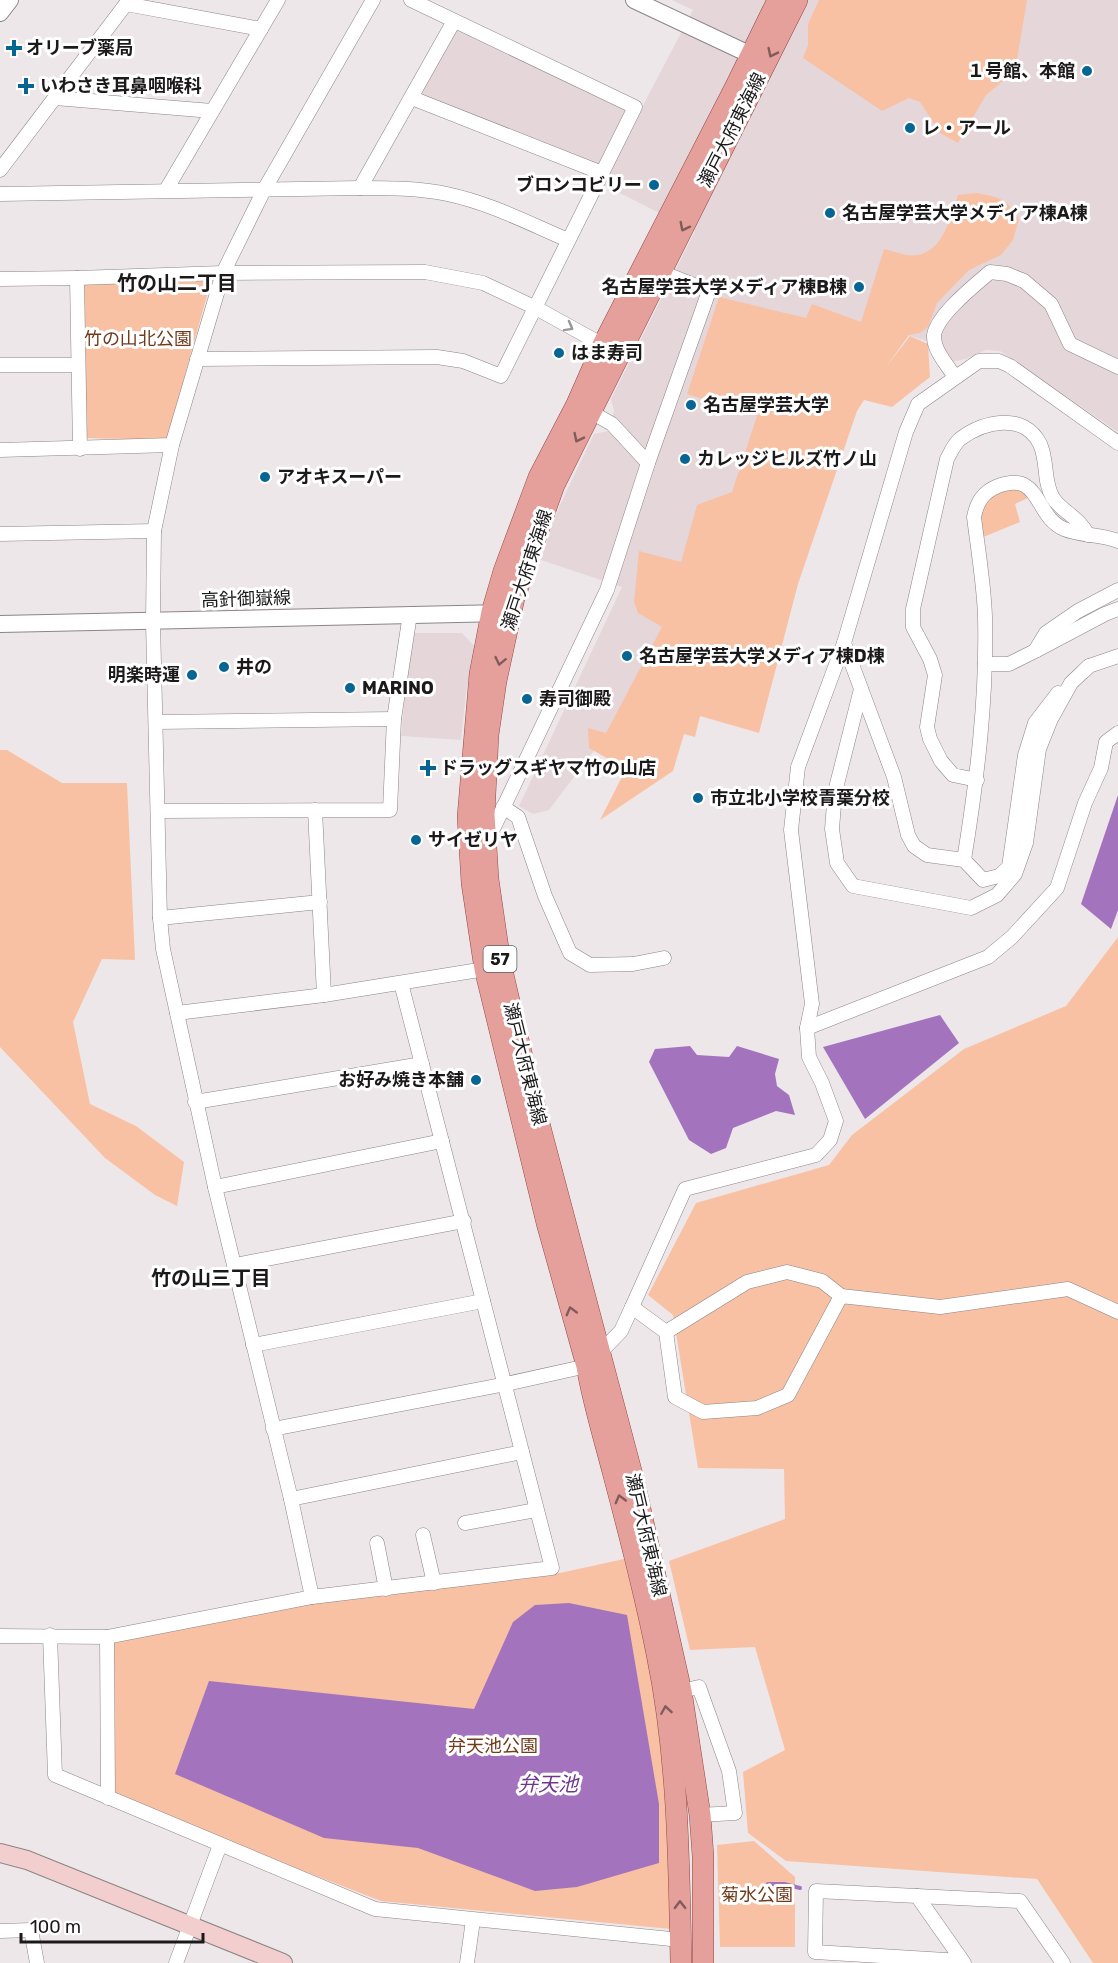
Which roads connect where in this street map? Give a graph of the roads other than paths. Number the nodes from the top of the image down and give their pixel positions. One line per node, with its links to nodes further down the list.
1 (10, 0): 9 (street)
2 (278, 0): 11 (street)
3 (373, 0): 20 (street)
4 (411, 0): 10 (street)
5 (634, 0): 12 (street)
6 (778, 0): 12 (main road, 瀬戸大府東海線 / 57)
7 (797, 0): 23 (main road, 瀬戸大府東海線 / 57, one-way to 23)
8 (127, 2): 11 (street); 13 (street)
9 (0, 14)
10 (454, 21): 14 (street); 17 (street)
11 (261, 29): 15 (street)
12 (751, 56): 28 (main road, 瀬戸大府東海線 / 57)
13 (55, 98): 15 (street); 16 (street)
14 (412, 98): 17 (street); 18 (street)
15 (212, 111): 19 (street)
16 (0, 170)
17 (602, 173): 22 (street)
18 (360, 188): 20 (street); 22 (street)
19 (166, 190): 20 (street); 21 (street)
20 (264, 190): 24 (street)
21 (0, 194)
22 (568, 240): 27 (street)
23 (661, 272): 34 (main road, 瀬戸大府東海線 / 57); 39 (street)
24 (223, 273): 25 (street); 27 (street); 29 (street)
25 (78, 278): 26 (street); 31 (street)
26 (0, 279)
27 (536, 308): 28 (street, one-way to 28); 29 (street)
28 (603, 345): 46 (main road, 瀬戸大府東海線 / 57)
29 (197, 359): 36 (street)
30 (0, 365): 31 (street)
31 (78, 365): 37 (street)
32 (1118, 367): 33 (street)
33 (955, 377): 35 (street); 50 (street)
34 (591, 412): 39 (street); 46 (main road, 瀬戸大府東海線 / 57, one-way to 46)
35 (1118, 443)
36 (172, 445): 37 (street); 40 (street)
37 (80, 449): 38 (street)
38 (0, 450)
39 (648, 463): 60 (street)
40 (154, 531): 41 (street); 48 (street)
41 (0, 534)
42 (1088, 535): 43 (street); 53 (street); 59 (street)
43 (1118, 540)
44 (1118, 590): 51 (street)
45 (1118, 609): 51 (street)
46 (501, 613): 47 (street, 高針御嶽線); 63 (main road, 瀬戸大府東海線 / 57, one-way to 63); 68 (main road, 瀬戸大府東海線 / 57)
47 (410, 614): 48 (street, 高針御嶽線); 56 (street)
48 (153, 622): 49 (street, 高針御嶽線); 57 (street)
49 (0, 624)
50 (844, 643): 55 (street); 72 (street)
51 (1035, 651): 53 (street)
52 (1118, 656): 54 (street)
53 (985, 664): 59 (street)
54 (1089, 666): 55 (street); 64 (street)
55 (861, 689): 64 (street)
56 (394, 719): 57 (street); 61 (street)
57 (157, 722): 62 (street)
58 (1118, 733): 72 (street)
59 (977, 780): 64 (street)
60 (503, 807): 63 (street); 67 (street)
61 (315, 810): 62 (street); 65 (street)
62 (158, 811): 66 (street)
63 (485, 833): 85 (main road, 瀬戸大府東海線 / 57)
64 (964, 860)
65 (320, 902): 66 (street); 70 (street)
66 (160, 918): 71 (street)
67 (664, 958)
68 (485, 969): 69 (street); 85 (main road, 瀬戸大府東海線 / 57, one-way to 68)
69 (402, 983): 70 (street); 73 (street)
70 (324, 995): 71 (street)
71 (177, 1013): 74 (street)
72 (807, 1028): 81 (street)
73 (422, 1064): 74 (street); 75 (street)
74 (195, 1102): 76 (street)
75 (442, 1141): 76 (street); 77 (street)
76 (215, 1187): 78 (street)
77 (464, 1221): 78 (street); 80 (street)
78 (235, 1265): 84 (street)
79 (841, 1296): 82 (street); 83 (street); 83 (street)
80 (483, 1302): 84 (street); 86 (street)
81 (632, 1306): 83 (street); 85 (street)
82 (1118, 1312)
83 (666, 1332)
84 (253, 1345): 87 (street)
85 (594, 1359): 86 (street); 100 (main road, 瀬戸大府東海線 / 57); 109 (main road, 瀬戸大府東海線 / 57, one-way to 85)
86 (506, 1384): 87 (street); 88 (street)
87 (273, 1430): 89 (street)
88 (522, 1452): 89 (street); 90 (street)
89 (291, 1499): 96 (street)
90 (536, 1510): 91 (street); 94 (street)
91 (465, 1523)
92 (423, 1535): 94 (street)
93 (376, 1543): 95 (street)
94 (434, 1582): 95 (street)
95 (386, 1589): 96 (street)
96 (312, 1597): 99 (street)
97 (50, 1635): 98 (street); 99 (street); 101 (street)
98 (0, 1636)
99 (107, 1637): 101 (street)
100 (681, 1691): 102 (main road, 瀬戸大府東海線 / 57); 102 (street)
101 (108, 1798): 103 (street)
102 (700, 1815): 116 (main road, 瀬戸大府東海線 / 57)
103 (220, 1845): 106 (street); 107 (street)
104 (0, 1853): 107 (main road)
105 (917, 1896): 110 (street); 110 (street); 117 (street)
106 (473, 1920): 109 (street); 114 (street)
107 (189, 1926): 112 (street); 113 (main road)
108 (0, 1931): 111 (street)
109 (681, 1940): 115 (main road, 瀬戸大府東海線 / 57)
110 (963, 1962)
111 (37, 1963)
112 (176, 1963)
113 (283, 1963)
114 (467, 1963)
115 (681, 1963)
116 (703, 1963)
117 (1064, 1963)

